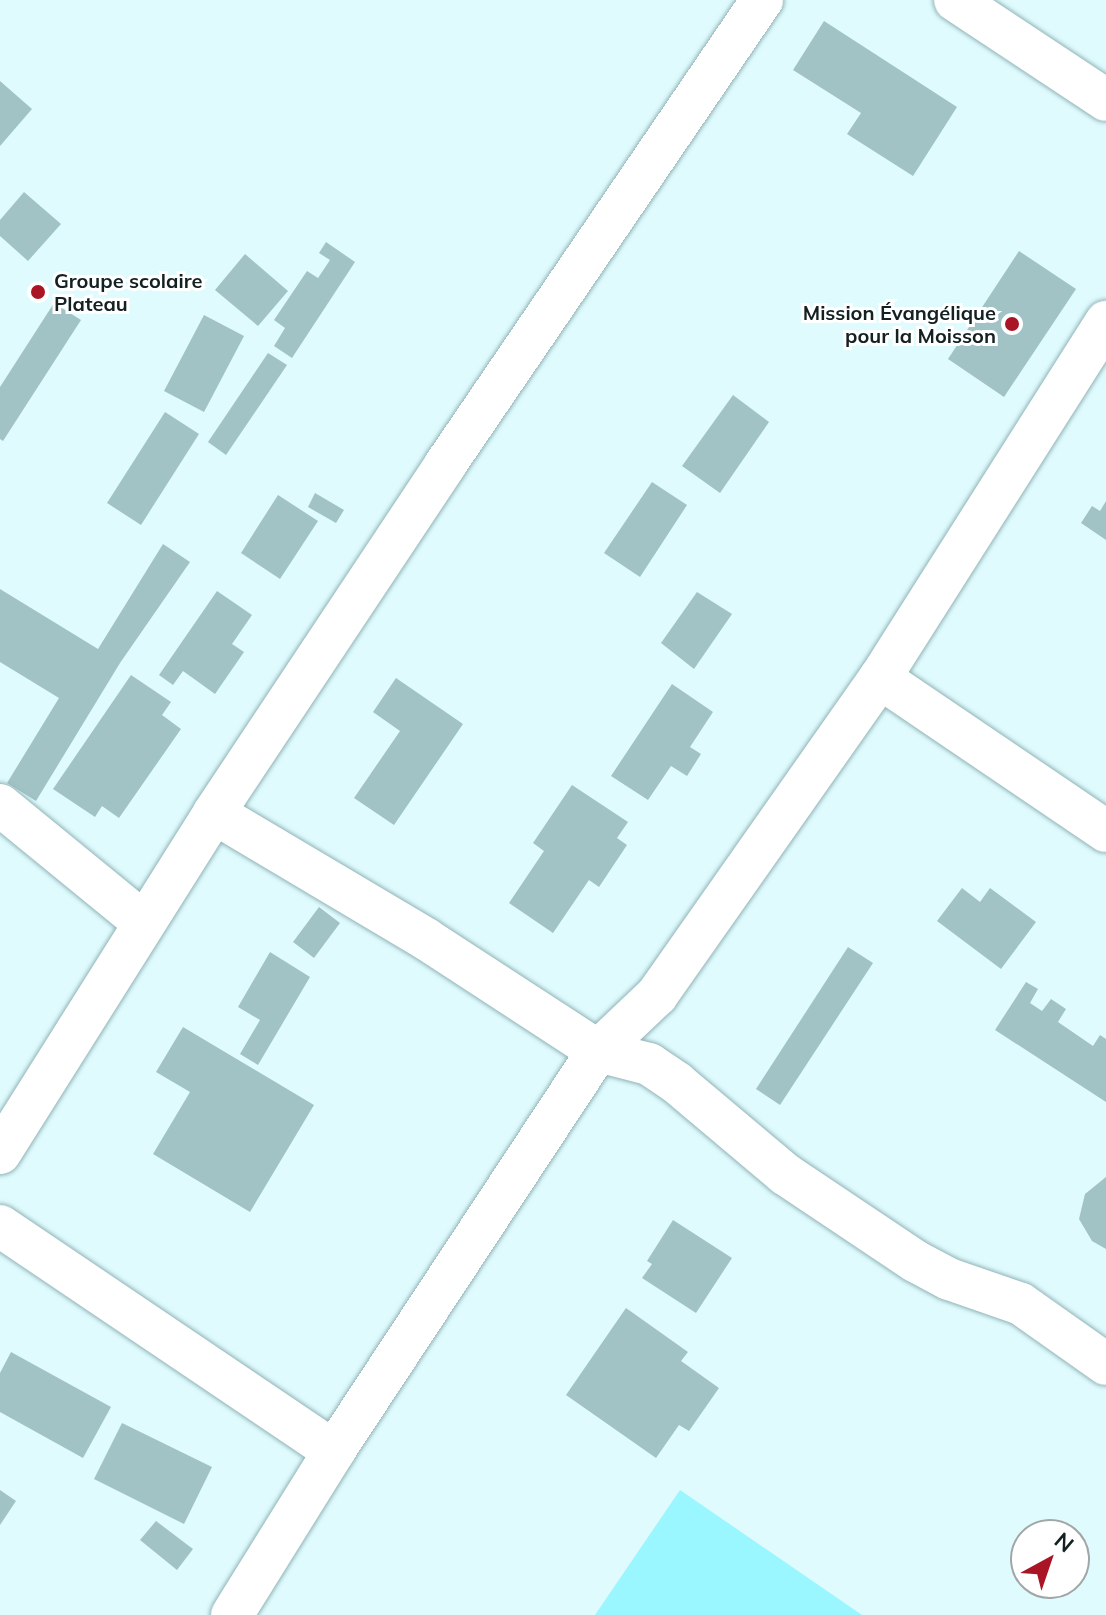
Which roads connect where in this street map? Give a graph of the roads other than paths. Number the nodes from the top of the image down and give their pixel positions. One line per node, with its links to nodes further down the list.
1 (762, 0): 7 (street)
2 (955, 0): 3 (street)
3 (1106, 100)
4 (1106, 322): 5 (street)
5 (880, 678): 8 (street); 10 (street)
6 (0, 805): 9 (street)
7 (214, 813): 9 (street); 10 (street)
8 (1106, 831)
9 (144, 923): 11 (street)
10 (598, 1051): 13 (street); 14 (street)
11 (0, 1153)
12 (0, 1226): 14 (street)
13 (1106, 1364)
14 (334, 1451): 15 (street)
15 (232, 1615)

